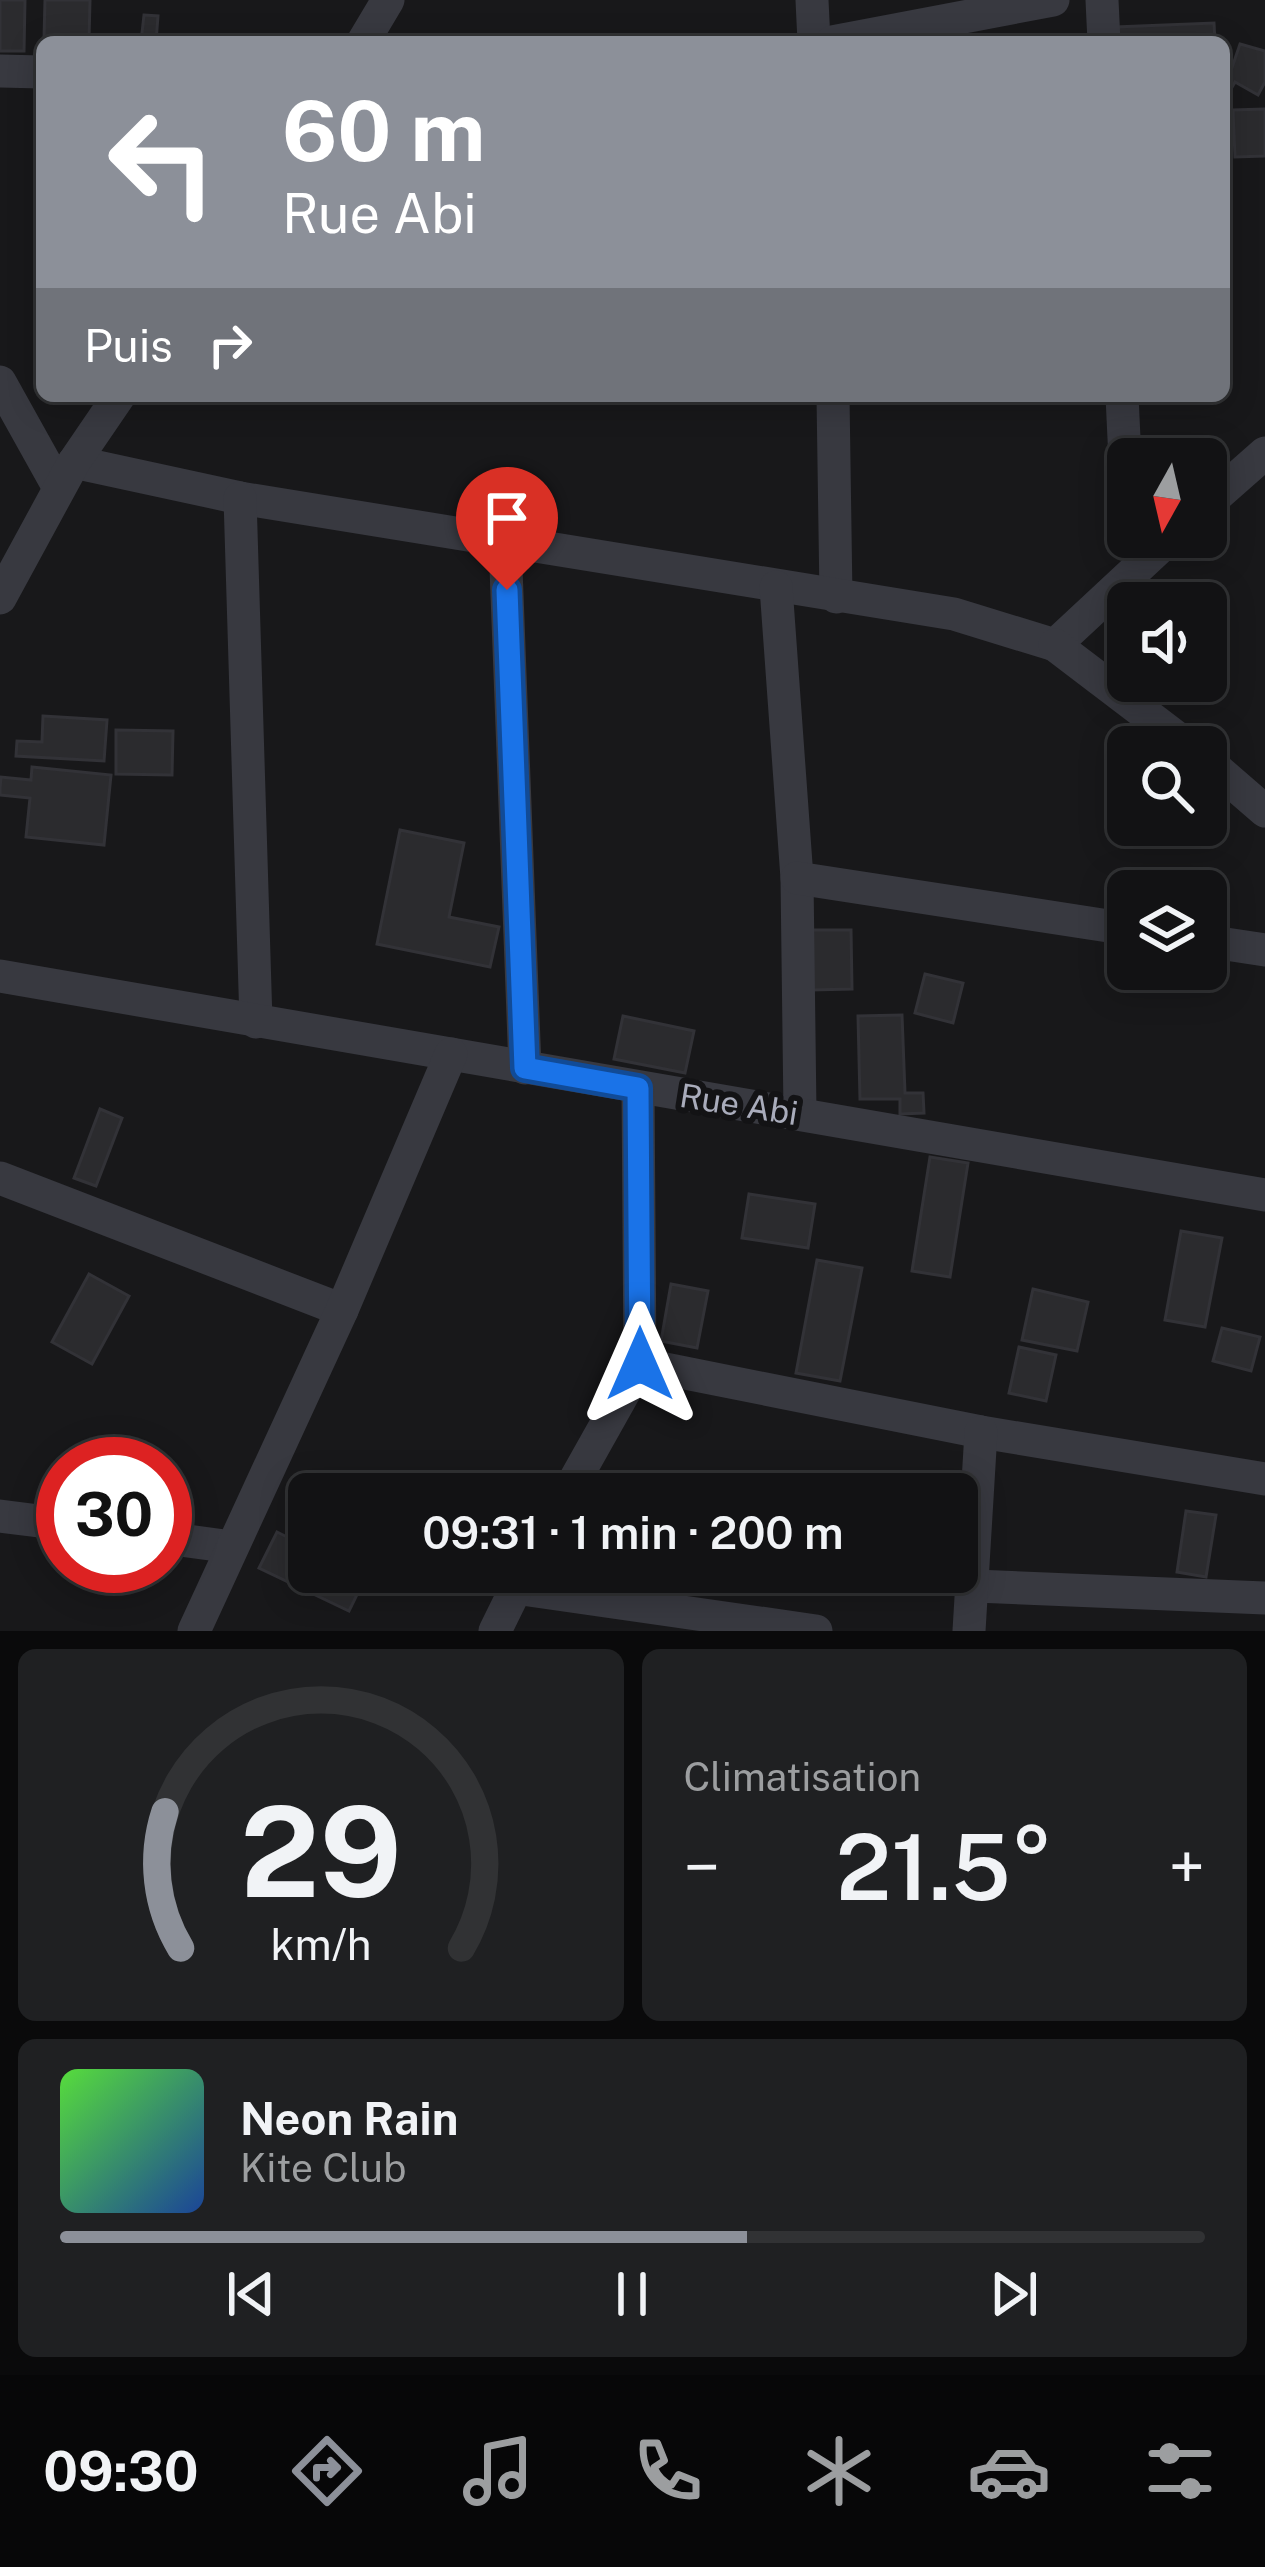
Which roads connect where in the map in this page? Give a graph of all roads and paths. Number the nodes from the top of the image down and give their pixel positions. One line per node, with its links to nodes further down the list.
1 (388, 0): 5 (street)
2 (812, 0): 6 (street)
3 (1053, 0): 7 (street)
4 (1102, 0): 8 (street)
5 (367, 36)
6 (814, 36)
7 (864, 36)
8 (1104, 36)
9 (0, 71): 10 (street)
10 (36, 72)
11 (0, 382): 17 (street)
12 (115, 402): 17 (street)
13 (833, 402): 25 (street)
14 (1122, 402): 15 (street)
15 (1124, 438)
16 (1265, 453): 18 (street)
17 (66, 475): 19 (street); 26 (street)
18 (1227, 487)
19 (240, 498): 20 (street); 36 (street)
20 (505, 542): 24 (street); 38 (street)
21 (1130, 558): 23 (street)
22 (1147, 558): 23 (street)
23 (1130, 573): 27 (street)
24 (776, 587): 25 (street); 31 (street)
25 (836, 597): 27 (street)
26 (0, 598)
27 (1054, 645): 28 (street)
28 (1161, 726)
29 (1227, 778): 30 (street)
30 (1265, 811)
31 (797, 878): 32 (street); 40 (street)
32 (1107, 926)
33 (1227, 944): 34 (street)
34 (1265, 950)
35 (0, 976): 36 (street, Rue Abi)
36 (256, 1022): 37 (street, Rue Abi)
37 (451, 1054): 38 (street, Rue Abi); 43 (street)
38 (525, 1068): 39 (street, Rue Abi)
39 (638, 1088): 40 (street, Rue Abi); 44 (street)
40 (800, 1113): 42 (street, Rue Abi)
41 (0, 1178): 43 (street)
42 (1265, 1195)
43 (342, 1310): 52 (street)
44 (640, 1364): 45 (street); 46 (street)
45 (981, 1432): 47 (street); 48 (street)
46 (579, 1473)
47 (1265, 1479)
48 (978, 1509)
49 (0, 1516): 50 (street)
50 (36, 1521)
51 (192, 1542): 52 (street)
52 (232, 1547): 58 (street)
53 (978, 1586): 57 (street)
54 (513, 1593): 59 (street)
55 (595, 1593): 60 (street)
56 (974, 1593): 61 (street)
57 (1265, 1598)
58 (194, 1631)
59 (495, 1631)
60 (816, 1631)
61 (969, 1631)

